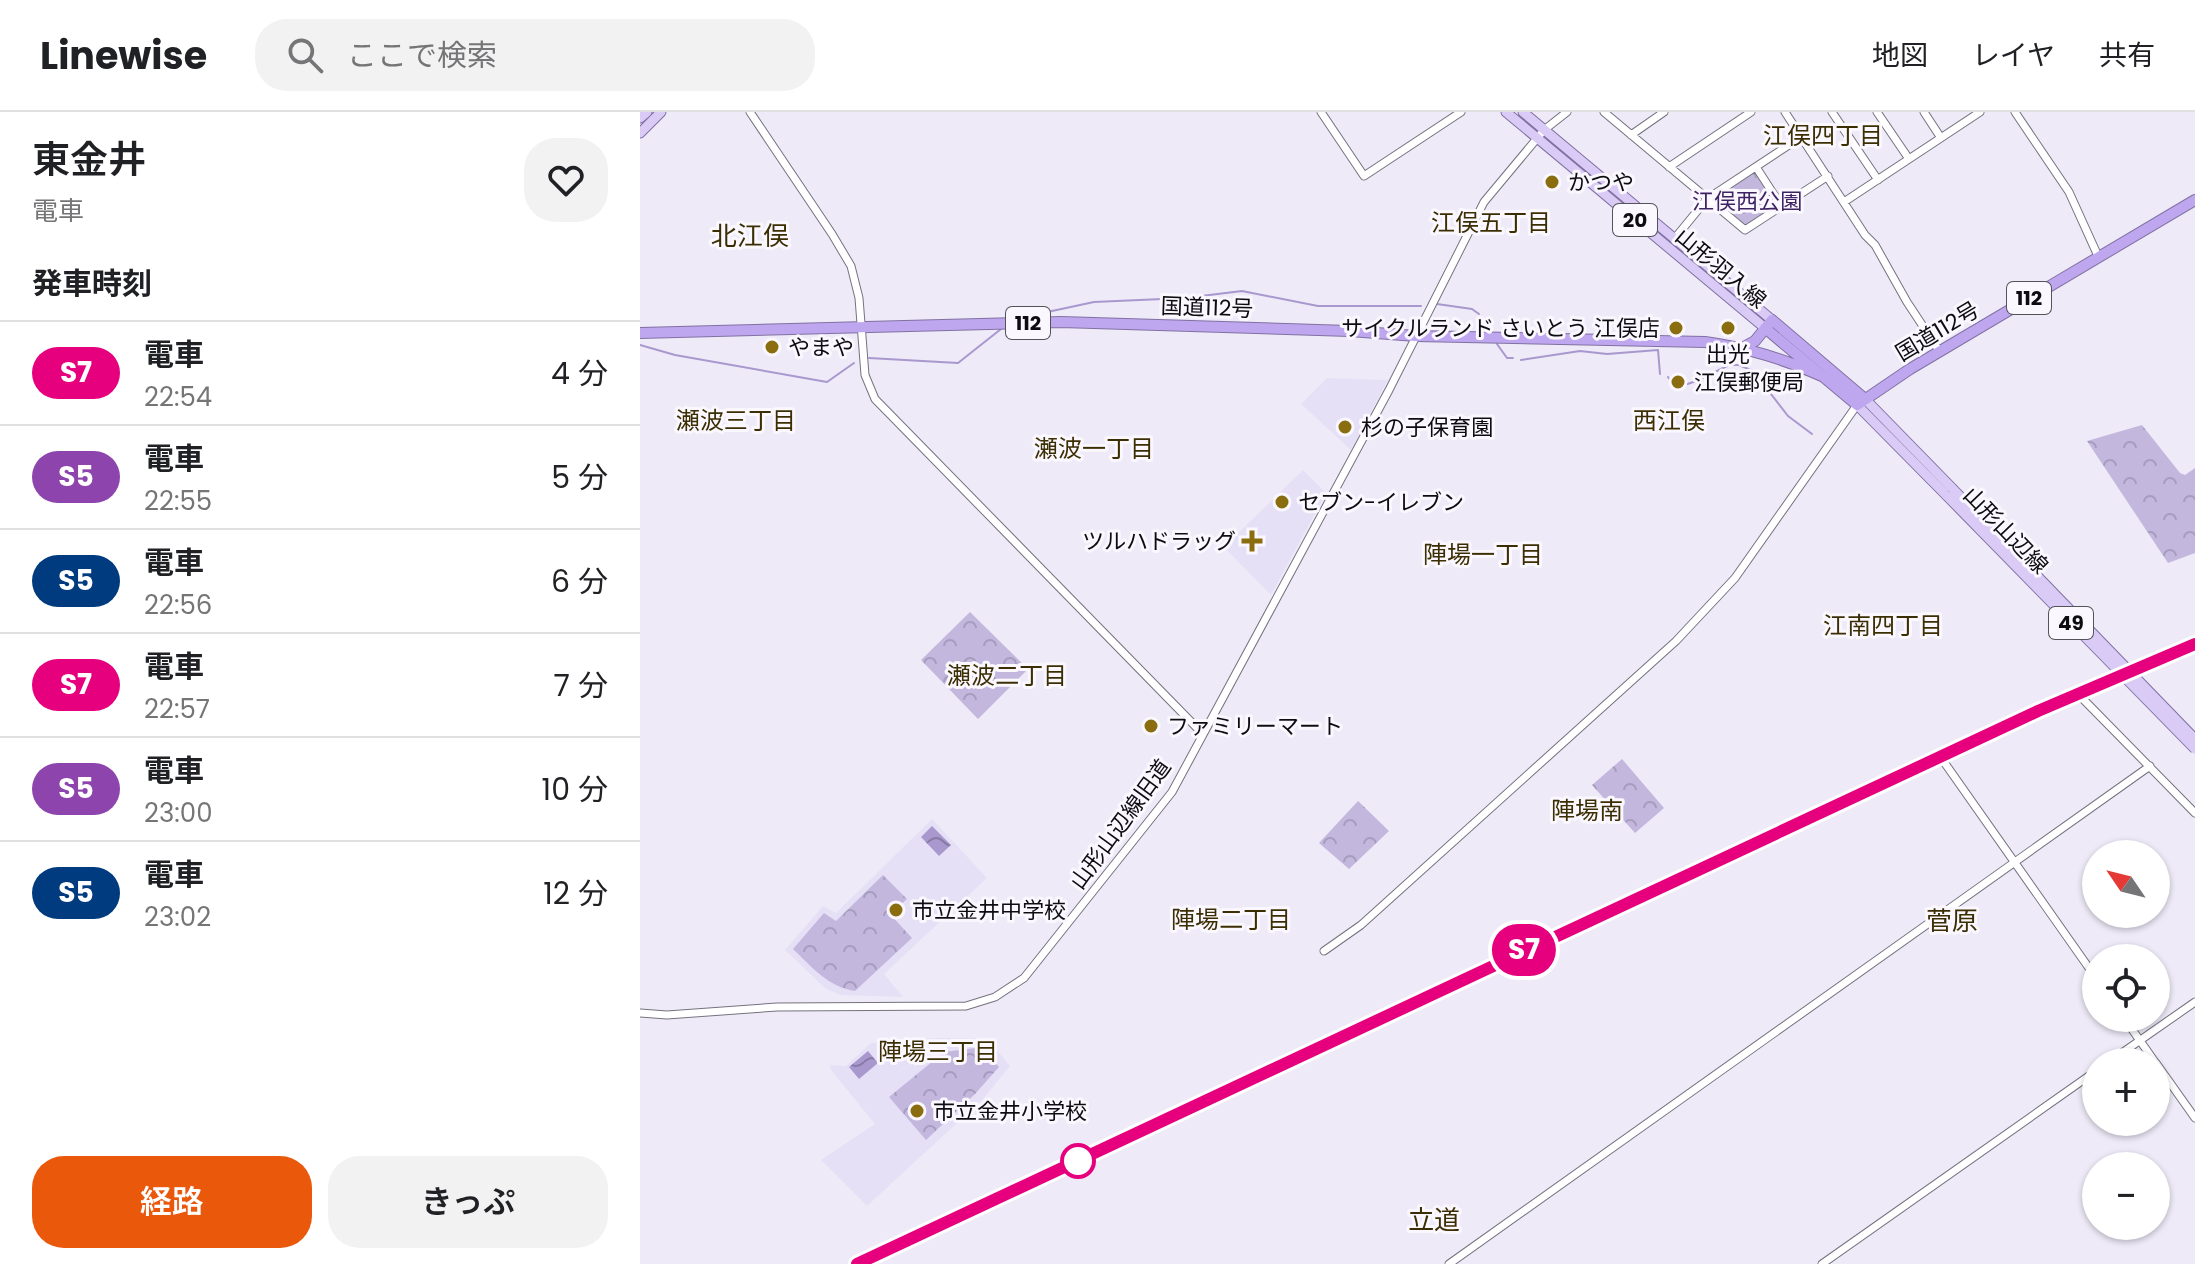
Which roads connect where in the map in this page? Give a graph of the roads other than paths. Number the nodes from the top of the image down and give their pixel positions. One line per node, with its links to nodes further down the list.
1 (647, 112): 18 (main road)
2 (661, 112): 19 (main road)
3 (750, 112): 36 (street)
4 (1321, 112): 5 (street)
5 (1461, 112)
6 (1506, 112): 20 (main road, 山形羽入線 / 20)
7 (1523, 112): 20 (main road, 山形羽入線 / 20)
8 (1567, 112): 20 (street, 山形山辺線旧道)
9 (1604, 112): 21 (street)
10 (1664, 112): 21 (street)
11 (1751, 112): 25 (street)
12 (1785, 112): 22 (street)
13 (1832, 112): 28 (street)
14 (1877, 112): 24 (street)
15 (1924, 112): 23 (street)
16 (2015, 112): 34 (street)
17 (1974, 114): 23 (street)
18 (640, 118)
19 (640, 133)
20 (1541, 134): 33 (main road, 山形羽入線 / 20); 35 (main road, 山形羽入線 / 20); 38 (street, 山形山辺線旧道)
21 (1631, 135): 25 (street)
22 (1801, 137): 26 (street); 27 (street)
23 (1941, 138): 24 (street)
24 (1909, 159): 28 (street)
25 (1669, 167): 29 (street)
26 (1756, 167): 29 (street); 32 (street)
27 (1828, 176): 31 (street); 32 (street)
28 (1878, 180): 31 (street)
29 (1707, 199): 32 (street); 33 (street)
30 (2195, 200): 34 (highway, 国道112号 / 112)
31 (1844, 202): 40 (street)
32 (1782, 207)
33 (1675, 238): 35 (main road, 山形羽入線 / 20)
34 (2098, 256): 40 (highway, 国道112号 / 112)
35 (1768, 324): 39 (highway); 41 (highway); 42 (highway)
36 (862, 329): 37 (highway, 国道112号 / 112); 38 (highway, 国道112号 / 112); 45 (street)
37 (640, 333)
38 (1416, 336): 39 (highway, 国道112号 / 112); 45 (street, 山形山辺線旧道)
39 (1743, 347): 41 (highway, 国道112号)
40 (1940, 352): 42 (highway, 国道112号 / 112)
41 (1824, 377): 42 (highway)
42 (1861, 402): 43 (main road, 山形山辺線 / 49); 52 (street)
43 (1949, 492): 46 (main road, 山形山辺線 / 49, bridge); 47 (main road, 山形山辺線 / 49, bridge)
44 (2081, 697): 49 (street)
45 (1203, 734): 55 (street, 山形山辺線旧道)
46 (2195, 739)
47 (2195, 749)
48 (1944, 762): 51 (street)
49 (2150, 766): 50 (street); 51 (street)
50 (2195, 813)
51 (2015, 863): 53 (street); 63 (street)
52 (1324, 951)
53 (2082, 958)
54 (2195, 1002): 57 (street)
55 (640, 1013)
56 (2134, 1032): 57 (street)
57 (2140, 1040): 58 (street); 59 (street)
58 (2129, 1048)
59 (2146, 1048)
60 (2082, 1081): 64 (street)
61 (2170, 1082): 62 (street)
62 (2195, 1118)
63 (1449, 1264)
64 (1822, 1264)

